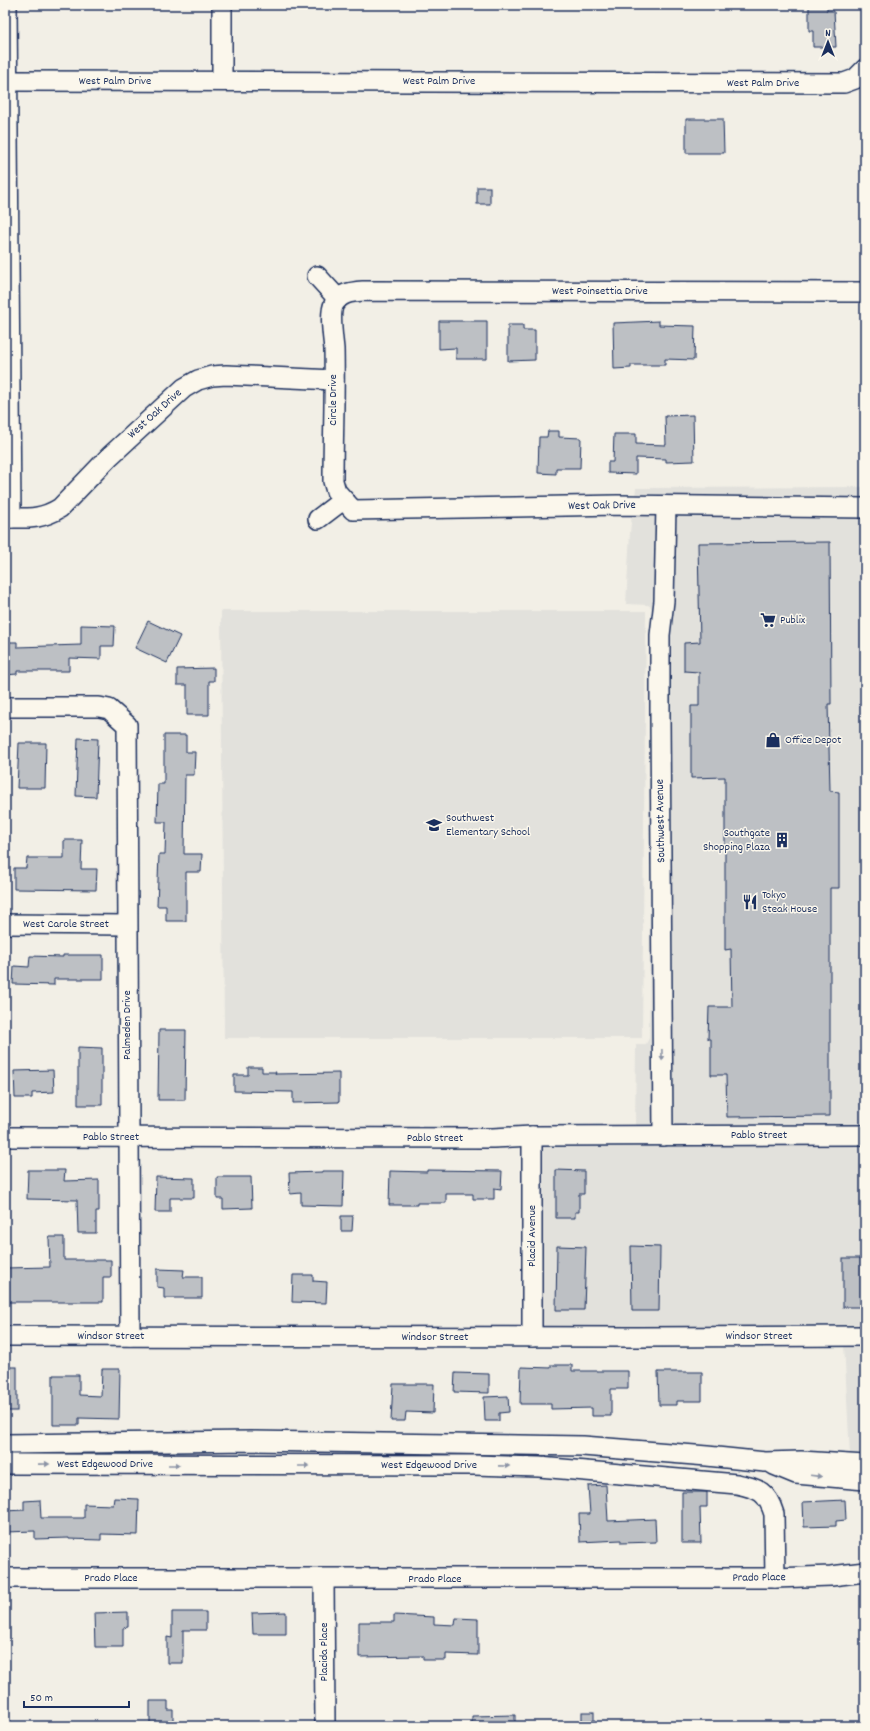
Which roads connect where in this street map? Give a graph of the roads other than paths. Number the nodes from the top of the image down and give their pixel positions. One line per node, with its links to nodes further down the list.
1 (7, 5): 4 (street)
2 (222, 5): 5 (street)
3 (865, 70): 5 (street, West Palm Drive)
4 (8, 81): 5 (street, West Palm Drive); 6 (street)
5 (222, 81)
6 (7, 184): 14 (street)
7 (317, 276): 9 (street)
8 (865, 292): 9 (street, West Poinsettia Drive)
9 (338, 299): 10 (street, Circle Drive)
10 (334, 380): 11 (street, Circle Drive); 14 (street, West Oak Drive)
11 (343, 500): 12 (street, West Oak Drive); 15 (street)
12 (666, 506): 13 (street, West Oak Drive); 21 (street, Southwest Avenue, one-way to 21)
13 (865, 508)
14 (8, 518)
15 (318, 519)
16 (5, 707): 18 (street, Palmeden Drive)
17 (5, 924): 18 (street, West Carole Street)
18 (127, 925): 23 (street, Palmeden Drive)
19 (865, 1135): 21 (street, Pablo Street)
20 (532, 1136): 21 (street, Pablo Street); 23 (street, Pablo Street); 27 (street, Placid Avenue)
21 (663, 1136)
22 (5, 1137): 23 (street, Pablo Street)
23 (128, 1137): 25 (street, Palmeden Drive)
24 (5, 1336): 25 (street, Windsor Street)
25 (130, 1336): 27 (street, Windsor Street)
26 (865, 1336): 27 (street, Windsor Street)
27 (532, 1337)
28 (5, 1444): 29 (street, West Edgewood Drive)
29 (46, 1444): 30 (street, West Edgewood Drive); 31 (street, West Edgewood Drive)
30 (5, 1450)
31 (765, 1462): 33 (street, West Edgewood Drive); 34 (street, West Edgewood Drive, one-way to 34)
32 (5, 1464): 37 (street, West Edgewood Drive, one-way to 37)
33 (865, 1465)
34 (865, 1480)
35 (865, 1572): 37 (street, Prado Place)
36 (5, 1578): 38 (street, Prado Place)
37 (775, 1578): 38 (street, Prado Place)
38 (324, 1579): 39 (street, Placida Place)
39 (325, 1726)

